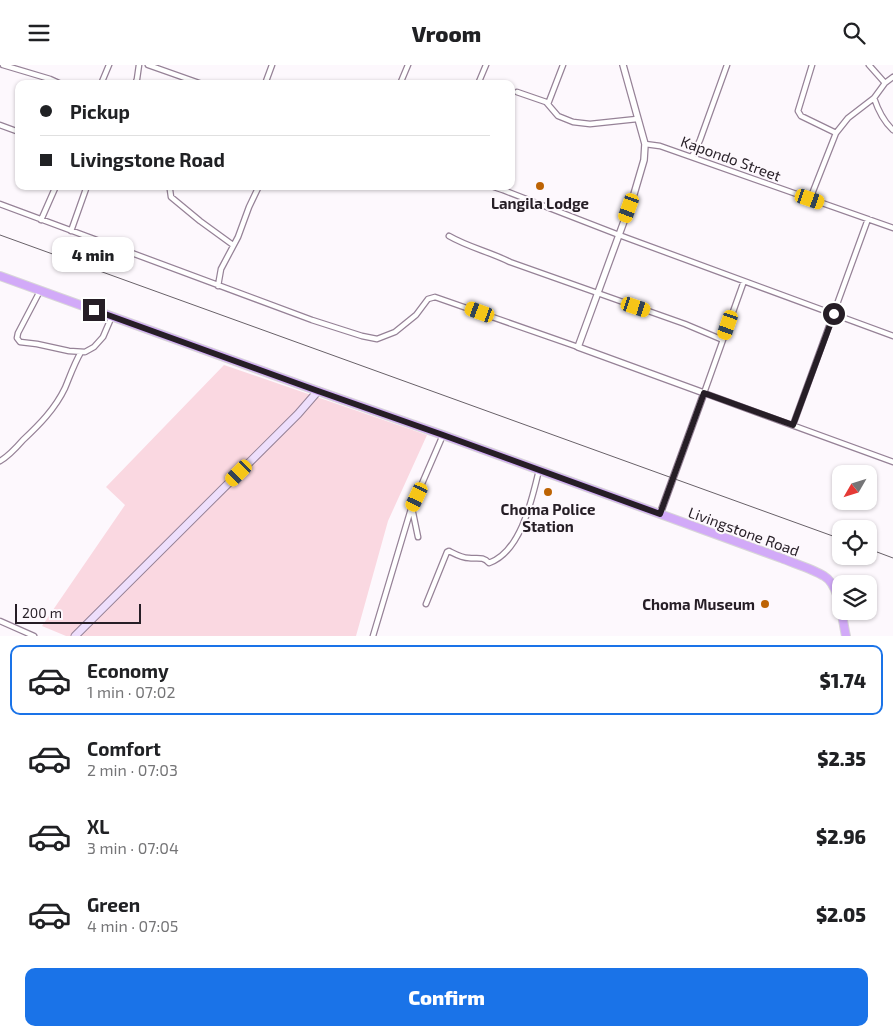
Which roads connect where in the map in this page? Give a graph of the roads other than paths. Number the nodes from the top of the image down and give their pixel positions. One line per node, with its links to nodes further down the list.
1 (3, 65): 14 (street)
2 (109, 65): 15 (street)
3 (139, 65): 16 (street)
4 (149, 65): 17 (street)
5 (272, 65): 18 (street)
6 (408, 65): 19 (street)
7 (486, 65): 20 (street)
8 (563, 65): 24 (street)
9 (623, 65): 25 (street)
10 (728, 65): 31 (street)
11 (812, 65): 29 (street)
12 (869, 65): 21 (street)
13 (893, 77): 21 (street)
14 (52, 80)
15 (103, 80)
16 (137, 80)
17 (191, 80)
18 (266, 80)
19 (402, 80)
20 (480, 80)
21 (885, 83): 23 (street)
22 (517, 92): 24 (street)
23 (874, 98): 27 (street); 29 (street)
24 (548, 104): 25 (street)
25 (637, 119): 30 (street)
26 (0, 125): 28 (street)
27 (893, 130)
28 (15, 131)
29 (836, 133): 37 (street)
30 (645, 144): 31 (street, Kapondo Street); 43 (street)
31 (692, 157): 37 (street, Kapondo Street)
32 (54, 190): 40 (street)
33 (86, 190): 42 (street)
34 (170, 190): 45 (street)
35 (257, 190): 45 (street)
36 (503, 190): 43 (street)
37 (810, 199): 39 (street, Kapondo Street)
38 (0, 204): 40 (street)
39 (868, 219): 41 (street, Kapondo Street); 51 (street)
40 (41, 220): 42 (street)
41 (893, 228)
42 (71, 231): 48 (street)
43 (619, 235): 47 (street); 50 (street)
44 (449, 236): 50 (street)
45 (233, 245): 48 (street)
46 (0, 276): 49 (highway, Livingstone Road)
47 (744, 281): 51 (street); 54 (street)
48 (218, 286): 55 (street)
49 (40, 291): 52 (highway, Livingstone Road); 56 (street)
50 (597, 293): 54 (street); 55 (street)
51 (834, 314): 53 (street); 59 (street)
52 (112, 316): 56 (street); 57 (highway, Livingstone Road)
53 (893, 336)
54 (723, 340): 58 (street)
55 (578, 347): 58 (street)
56 (81, 352): 61 (street)
57 (318, 391): 60 (highway, Livingstone Road); 70 (main road)
58 (704, 393): 59 (street); 65 (street)
59 (793, 425): 62 (street)
60 (443, 435): 63 (highway, Livingstone Road); 64 (street)
61 (0, 461)
62 (893, 462)
63 (539, 470): 65 (highway, Livingstone Road); 67 (street)
64 (412, 507): 66 (street); 71 (street)
65 (660, 514): 72 (highway, Livingstone Road)
66 (418, 537)
67 (426, 604)
68 (0, 621): 69 (street)
69 (34, 636)
70 (75, 636)
71 (373, 636)
72 (846, 636)

